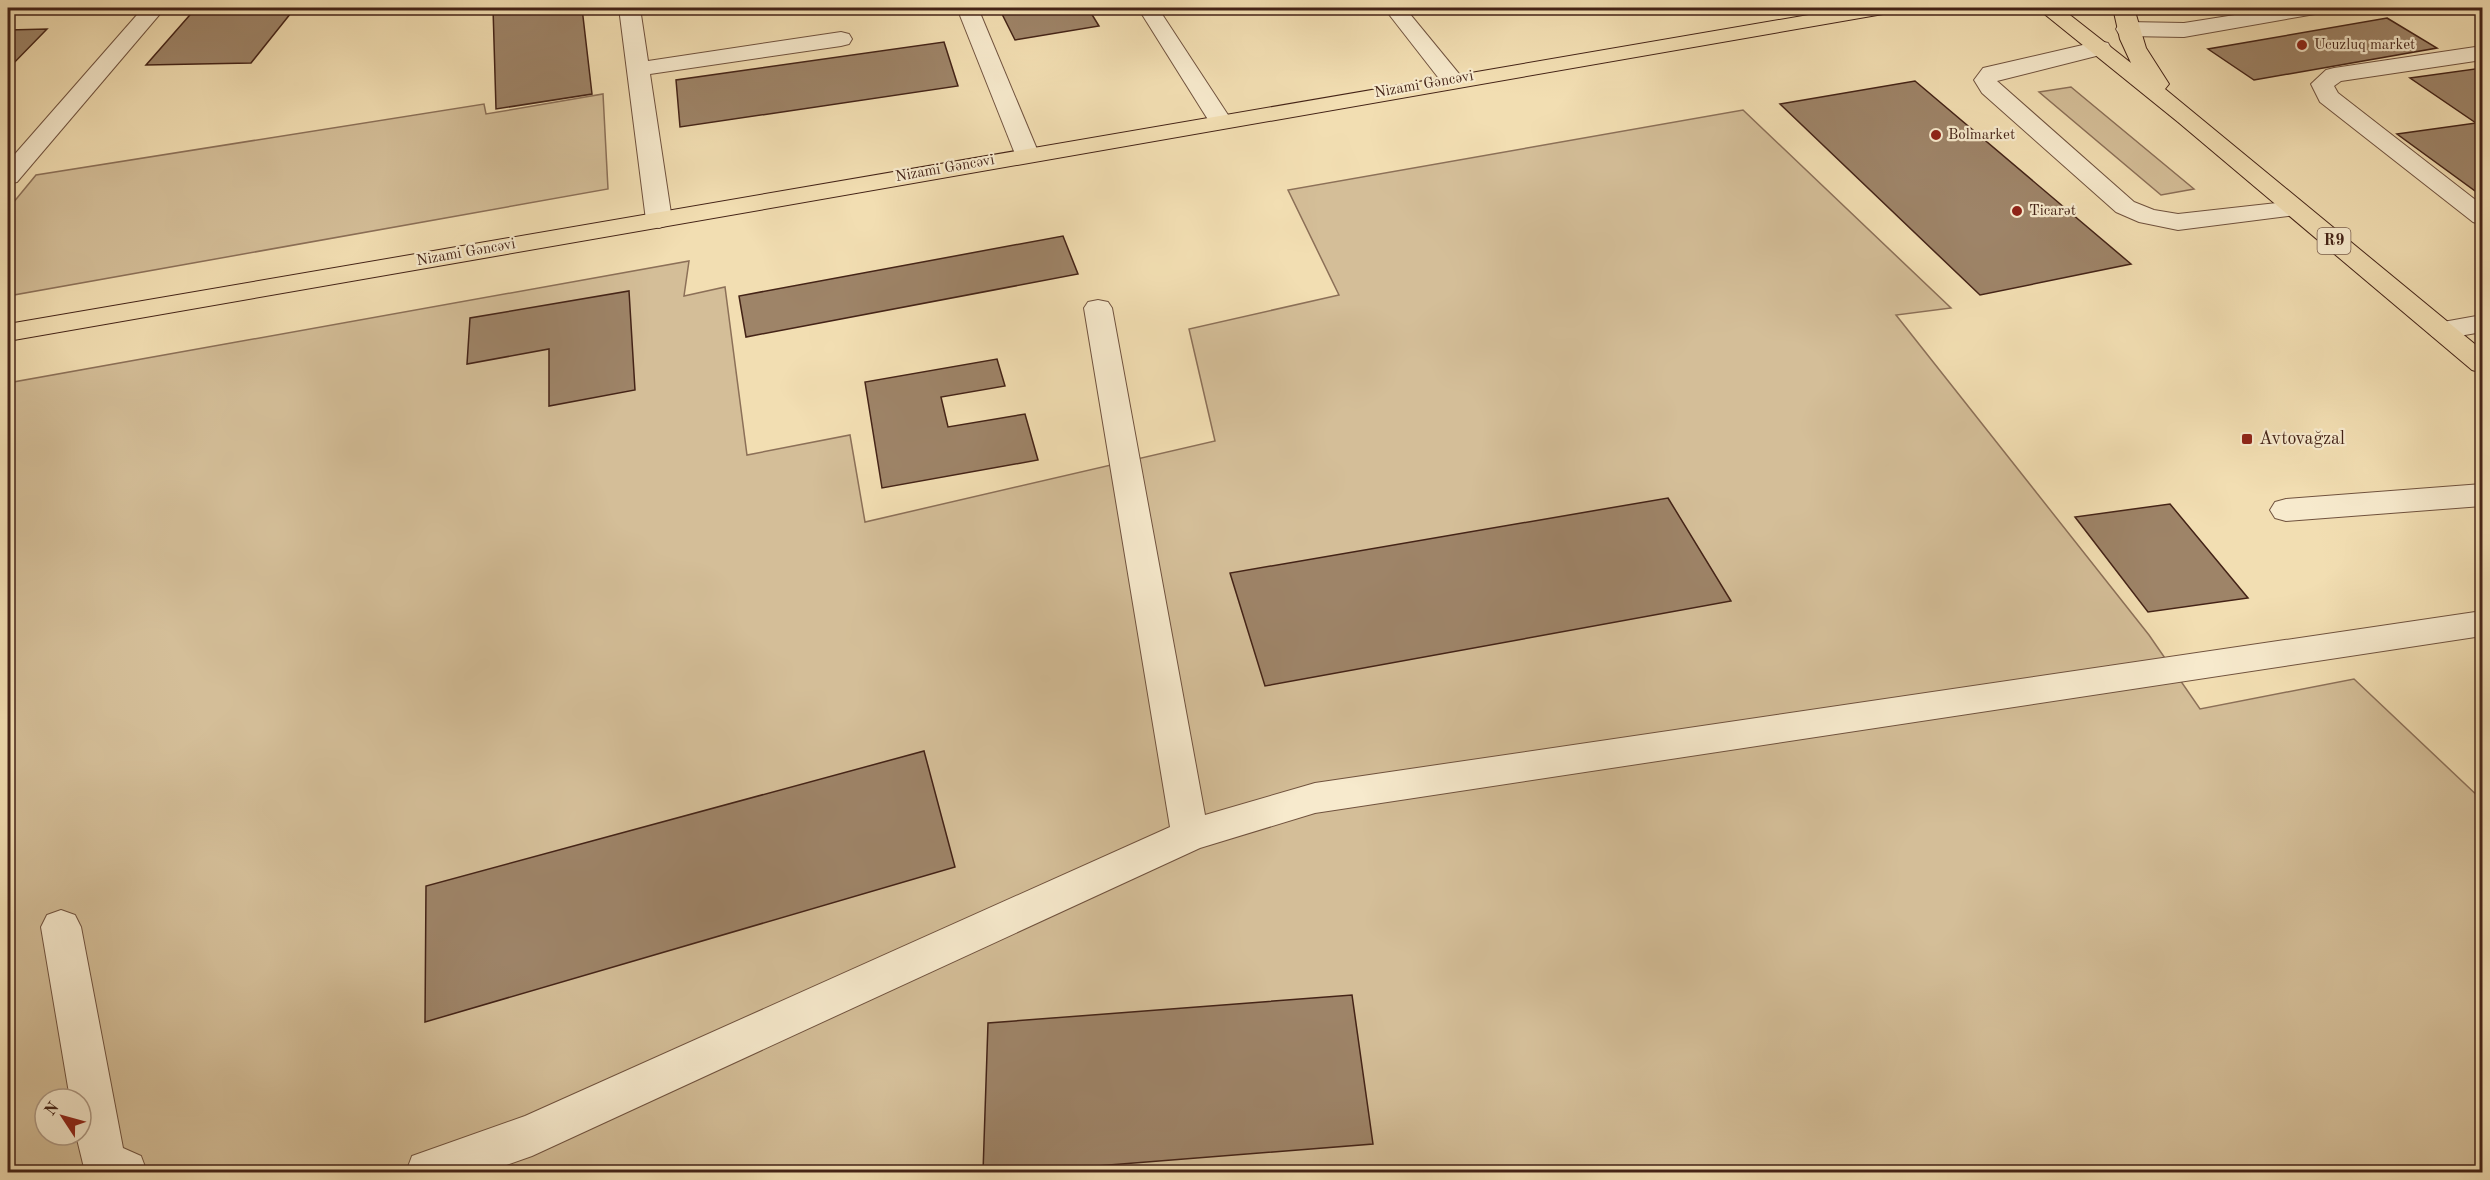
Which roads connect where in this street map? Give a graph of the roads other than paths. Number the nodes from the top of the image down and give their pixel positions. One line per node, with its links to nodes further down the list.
1 (154, 8): 18 (street)
2 (629, 8): 13 (street)
3 (967, 8): 19 (street)
4 (1148, 8): 16 (street)
5 (1394, 8): 14 (street)
6 (1883, 8): 14 (main road, Nizami Gəncəvi)
7 (2048, 8): 11 (main road)
8 (2316, 8): 9 (street)
9 (2126, 18): 15 (main road)
10 (841, 39): 13 (street)
11 (2100, 48): 15 (main road); 21 (street)
12 (2482, 53): 22 (street)
13 (639, 69): 23 (street)
14 (1452, 80): 16 (main road, Nizami Gəncəvi)
15 (2186, 117): 21 (main road, R9)
16 (1220, 121): 19 (main road, Nizami Gəncəvi)
17 (8, 139): 18 (street)
18 (42, 139): 20 (street)
19 (1027, 154): 23 (main road, Nizami Gəncəvi)
20 (8, 177)
21 (2294, 209): 26 (main road, R9)
22 (2482, 217)
23 (659, 220): 27 (main road, Nizami Gəncəvi)
24 (1098, 309): 32 (street)
25 (2482, 324): 26 (street)
26 (2442, 330): 28 (main road, R9)
27 (8, 333)
28 (2482, 364)
29 (2482, 495): 30 (street)
30 (2286, 510)
31 (2482, 624): 32 (street)
32 (1190, 835): 35 (street)
33 (61, 927): 34 (street)
34 (125, 1173)
35 (428, 1173)

